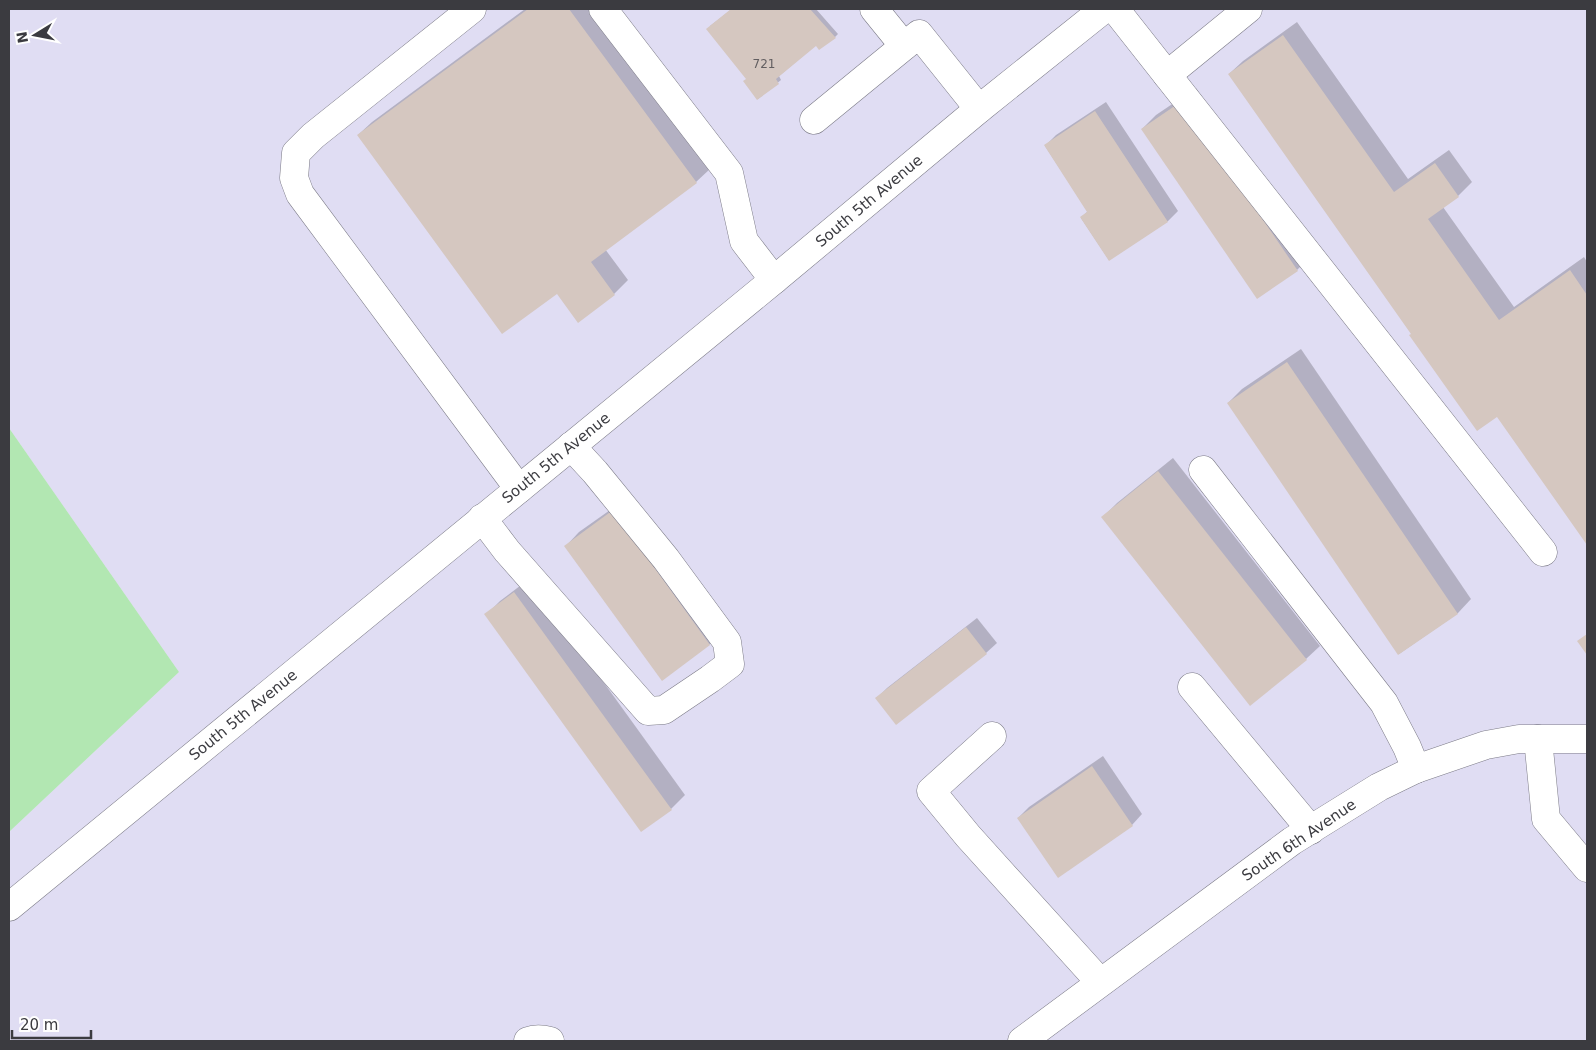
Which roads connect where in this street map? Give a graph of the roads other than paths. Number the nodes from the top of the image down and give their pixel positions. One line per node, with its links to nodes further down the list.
1 (472, 9): 14 (street)
2 (603, 9): 11 (street)
3 (874, 9): 7 (street)
4 (1104, 9): 9 (street, South 5th Avenue)
5 (1115, 9): 8 (street)
6 (1248, 9): 8 (street)
7 (904, 46): 9 (street); 10 (street)
8 (1167, 75): 16 (street)
9 (979, 109): 11 (street, South 5th Avenue)
10 (814, 120)
11 (774, 280): 12 (street, South 5th Avenue)
12 (571, 446): 14 (street, South 5th Avenue); 15 (street)
13 (1203, 470): 21 (street)
14 (519, 489): 15 (street, South 5th Avenue)
15 (482, 518): 24 (street, South 5th Avenue)
16 (1543, 552)
17 (1192, 686): 22 (street)
18 (992, 736): 25 (street)
19 (1538, 739): 20 (street, South 6th Avenue); 21 (street, South 6th Avenue); 23 (street)
20 (1587, 739)
21 (1416, 769): 22 (street, South 6th Avenue)
22 (1311, 830): 25 (street, South 6th Avenue)
23 (1587, 868)
24 (9, 907)
25 (1100, 982): 28 (street, South 6th Avenue)
26 (528, 1041): 27 (street)
27 (550, 1041)
28 (1022, 1041)

